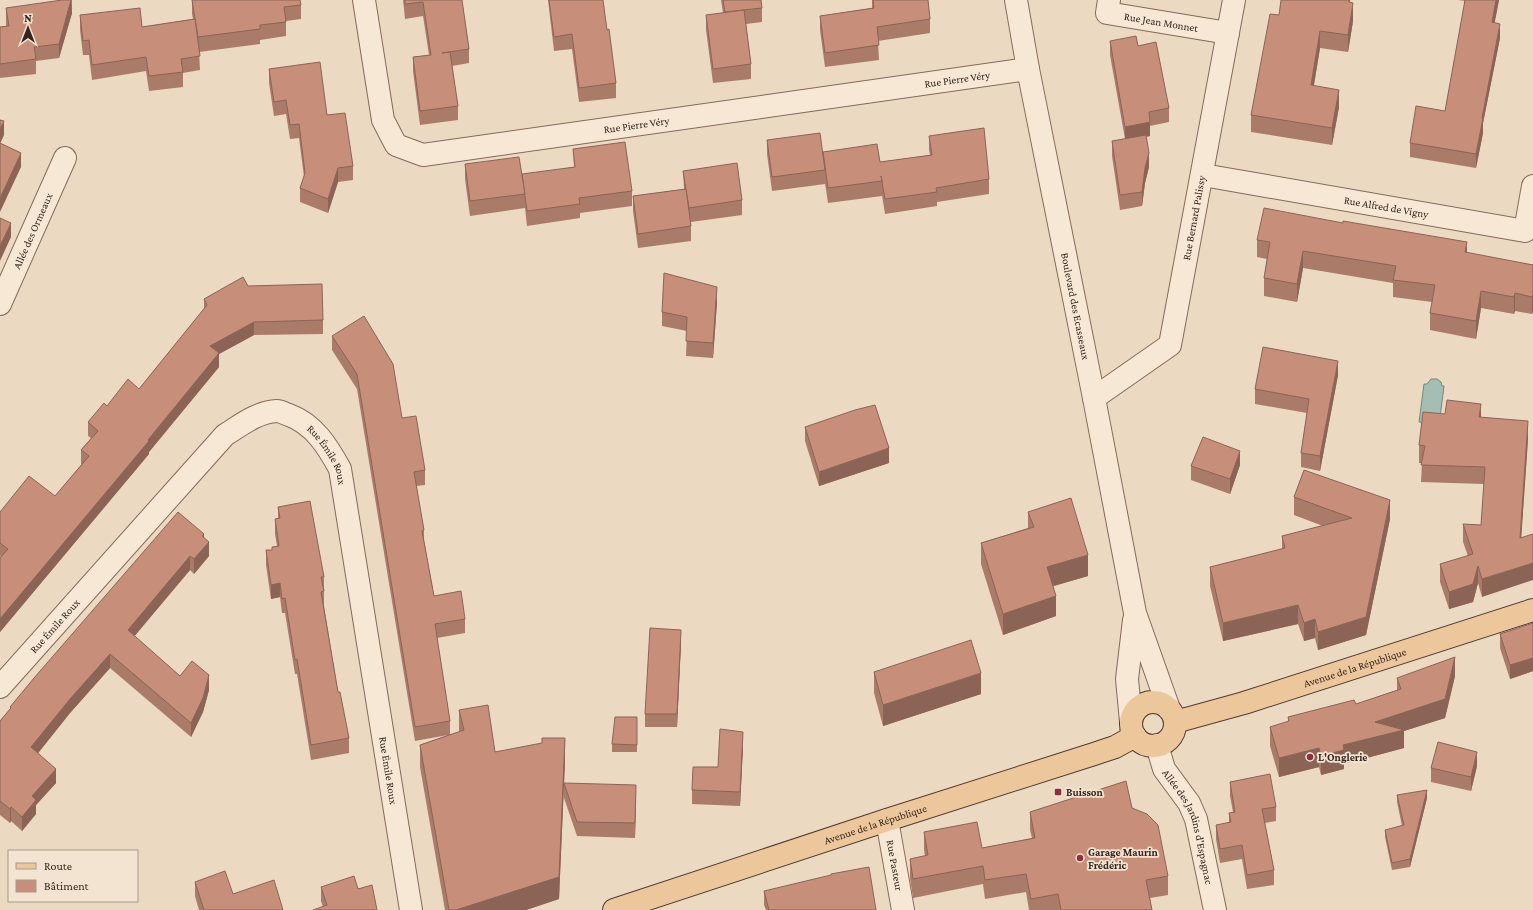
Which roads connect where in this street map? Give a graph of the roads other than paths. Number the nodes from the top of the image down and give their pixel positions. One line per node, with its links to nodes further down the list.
1 (364, 0): 6 (street, Rue Pierre Véry)
2 (1016, 0): 6 (street, Boulevard des Ecasseaux)
3 (1110, 0): 5 (street, Rue Jean Monnet)
4 (1234, 0): 5 (street, Rue Bernard Palissy)
5 (1228, 33): 8 (street, Rue Bernard Palissy)
6 (1028, 69): 12 (street, Boulevard des Ecasseaux)
7 (65, 158): 11 (street, Allée des Ormeaux)
8 (1203, 175): 10 (street, Rue Alfred de Vigny); 12 (street, Rue Bernard Palissy)
9 (1533, 186): 10 (street, Rue Alfred de Vigny)
10 (1529, 231)
11 (0, 304)
12 (1094, 398): 14 (street, Boulevard des Ecasseaux)
13 (1533, 610): 16 (main road, Avenue de la République)
14 (1135, 613): 16 (street, Boulevard des Ecasseaux); 17 (street, Boulevard des Ecasseaux)
15 (0, 686): 20 (street, Rue Émile Roux)
16 (1172, 715): 17 (main road); 18 (main road)
17 (1133, 729): 18 (main road); 19 (main road, Avenue de la République)
18 (1157, 745): 23 (street, Allée des Jardins d'Espagnac)
19 (886, 820): 21 (main road, Avenue de la République); 22 (street, Rue Pasteur)
20 (411, 910)
21 (614, 910)
22 (903, 910)
23 (1215, 910)

